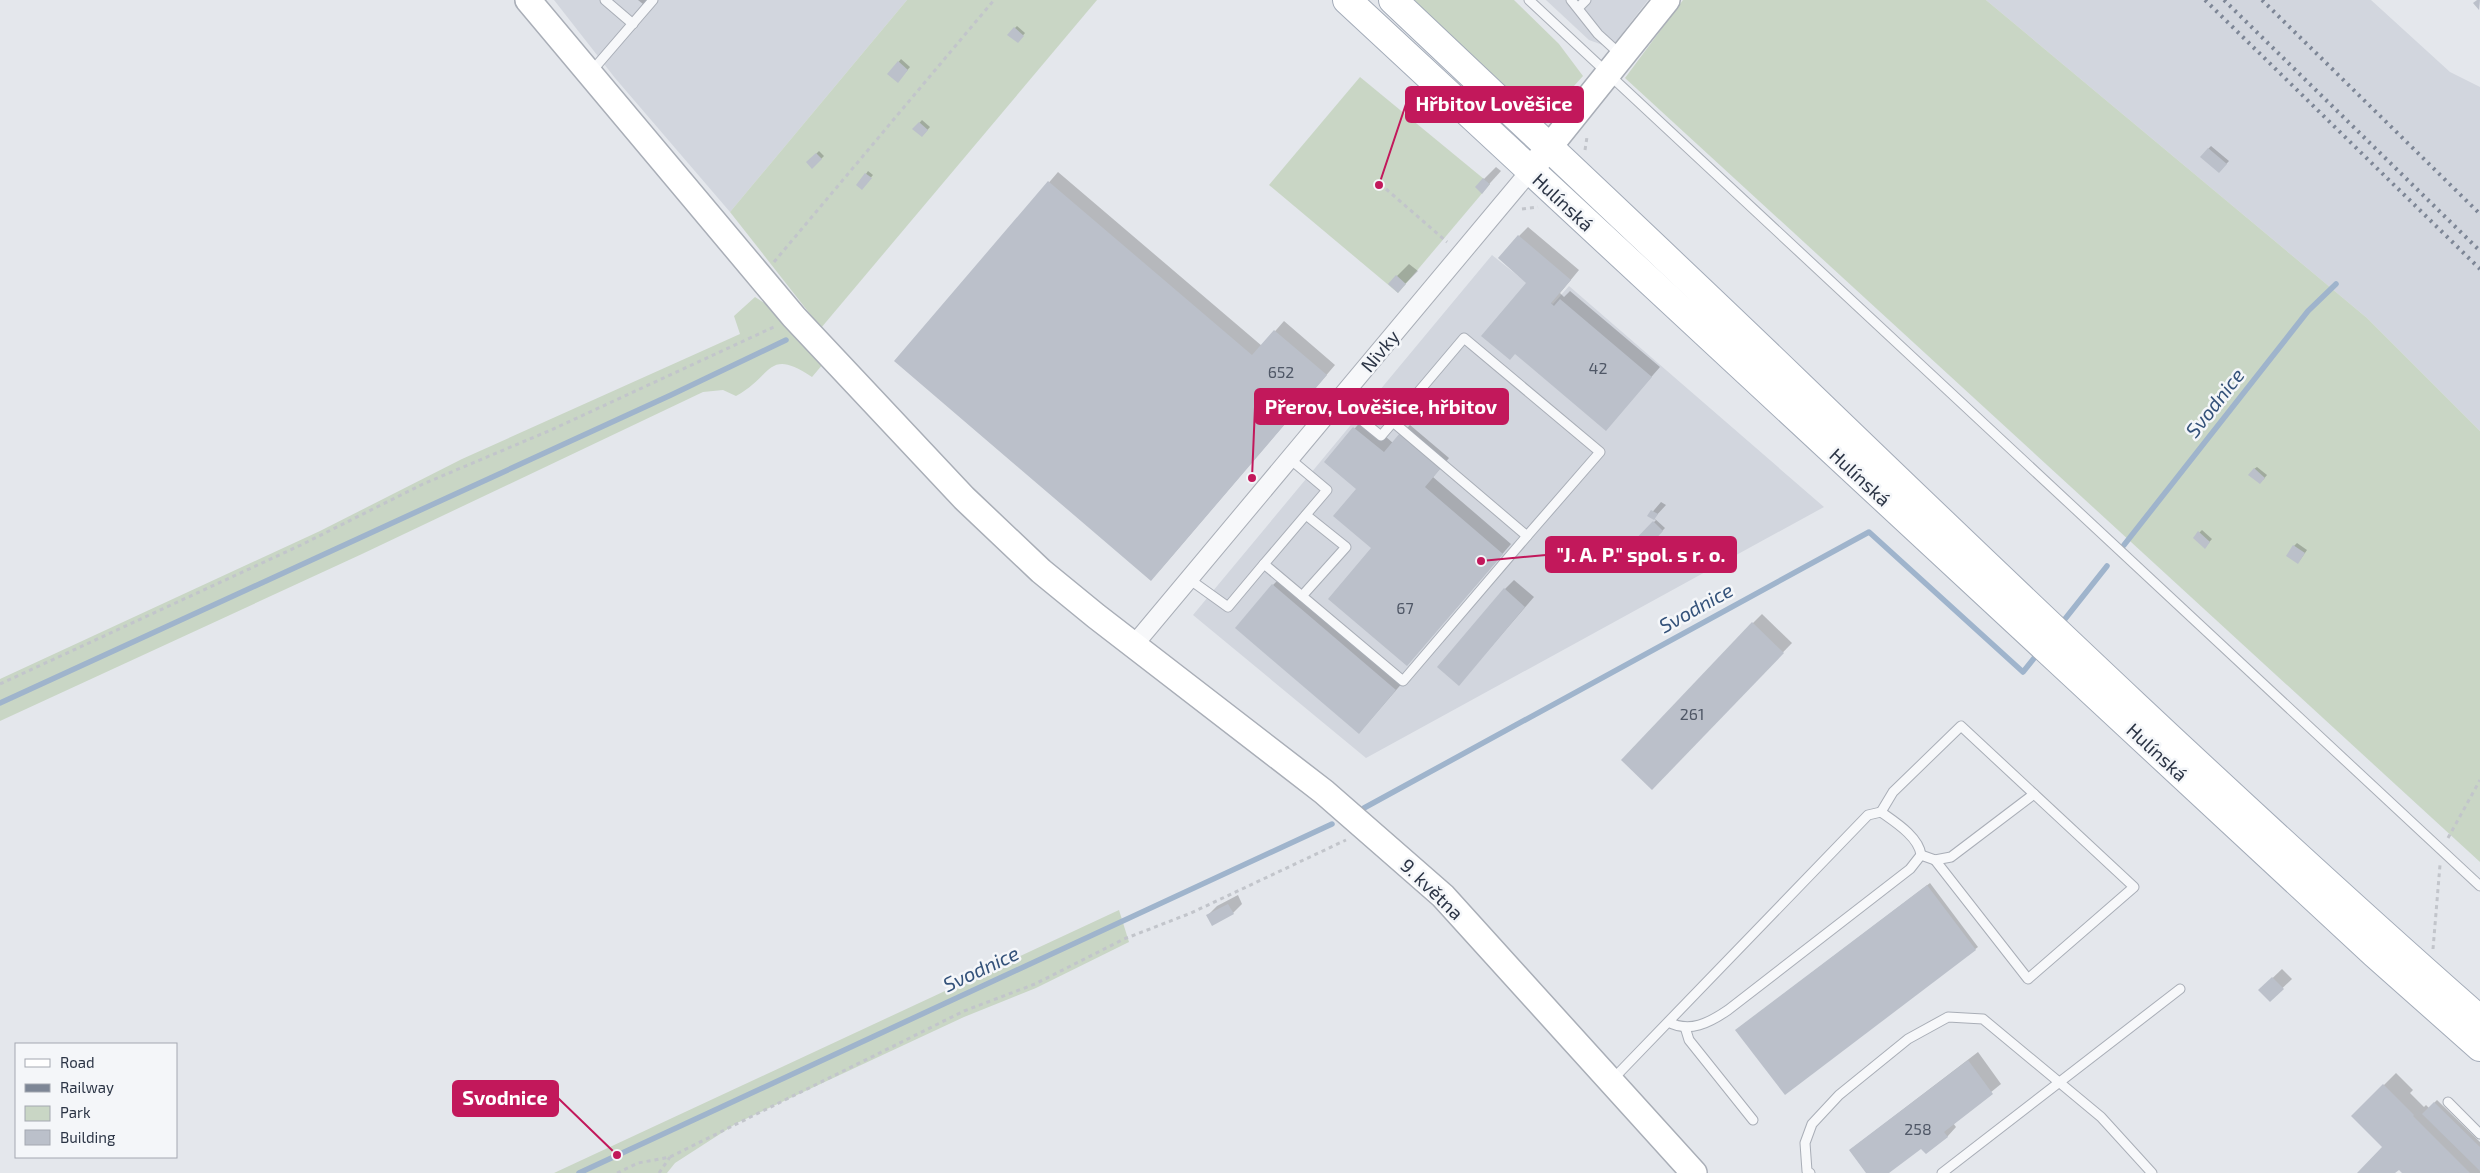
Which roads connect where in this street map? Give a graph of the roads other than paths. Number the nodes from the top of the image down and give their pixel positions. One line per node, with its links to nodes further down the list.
1 (528, 0): 13 (street, 9. května)
2 (605, 0): 11 (lane)
3 (653, 0): 11 (lane)
4 (1347, 0): 15 (main road, Hulínská)
5 (1393, 0): 14 (main road, Hulínská)
6 (1529, 0): 12 (lane)
7 (1571, 0): 10 (lane)
8 (1586, 0): 10 (lane)
9 (1667, 0): 12 (street)
10 (1579, 7): 12 (lane)
11 (633, 24): 13 (lane)
12 (1615, 66): 14 (street); 29 (lane)
13 (589, 74): 24 (street, 9. května)
14 (1550, 147): 15 (street); 30 (main road, Hulínská)
15 (1530, 171): 16 (street, Nivky); 30 (main road, Hulínská)
16 (1338, 401): 17 (lane); 18 (street, Nivky)
17 (1393, 422): 20 (lane); 20 (lane)
18 (1290, 459): 19 (lane); 22 (street, Nivky)
19 (1306, 515): 21 (lane); 23 (lane)
20 (1527, 536): 23 (lane)
21 (1264, 564): 22 (lane); 23 (lane)
22 (1190, 579): 24 (street, Nivky)
23 (1302, 596)
24 (1133, 646): 36 (street, 9. května)
25 (2034, 794): 26 (lane); 28 (lane); 28 (lane)
26 (1881, 812): 27 (lane); 33 (lane)
27 (1921, 855): 28 (lane); 34 (lane)
28 (1935, 860)
29 (2480, 886)
30 (2379, 945): 32 (main road); 35 (main road)
31 (2180, 988): 37 (lane)
32 (2480, 1020)
33 (1668, 1022): 34 (lane); 36 (lane)
34 (1685, 1027): 39 (lane)
35 (2480, 1047)
36 (1611, 1081): 41 (street, 9. května)
37 (2060, 1082): 42 (lane); 43 (lane); 44 (lane)
38 (2448, 1102): 40 (lane)
39 (1753, 1120)
40 (2480, 1134)
41 (1694, 1173)
42 (1810, 1173)
43 (1942, 1173)
44 (2152, 1173)

